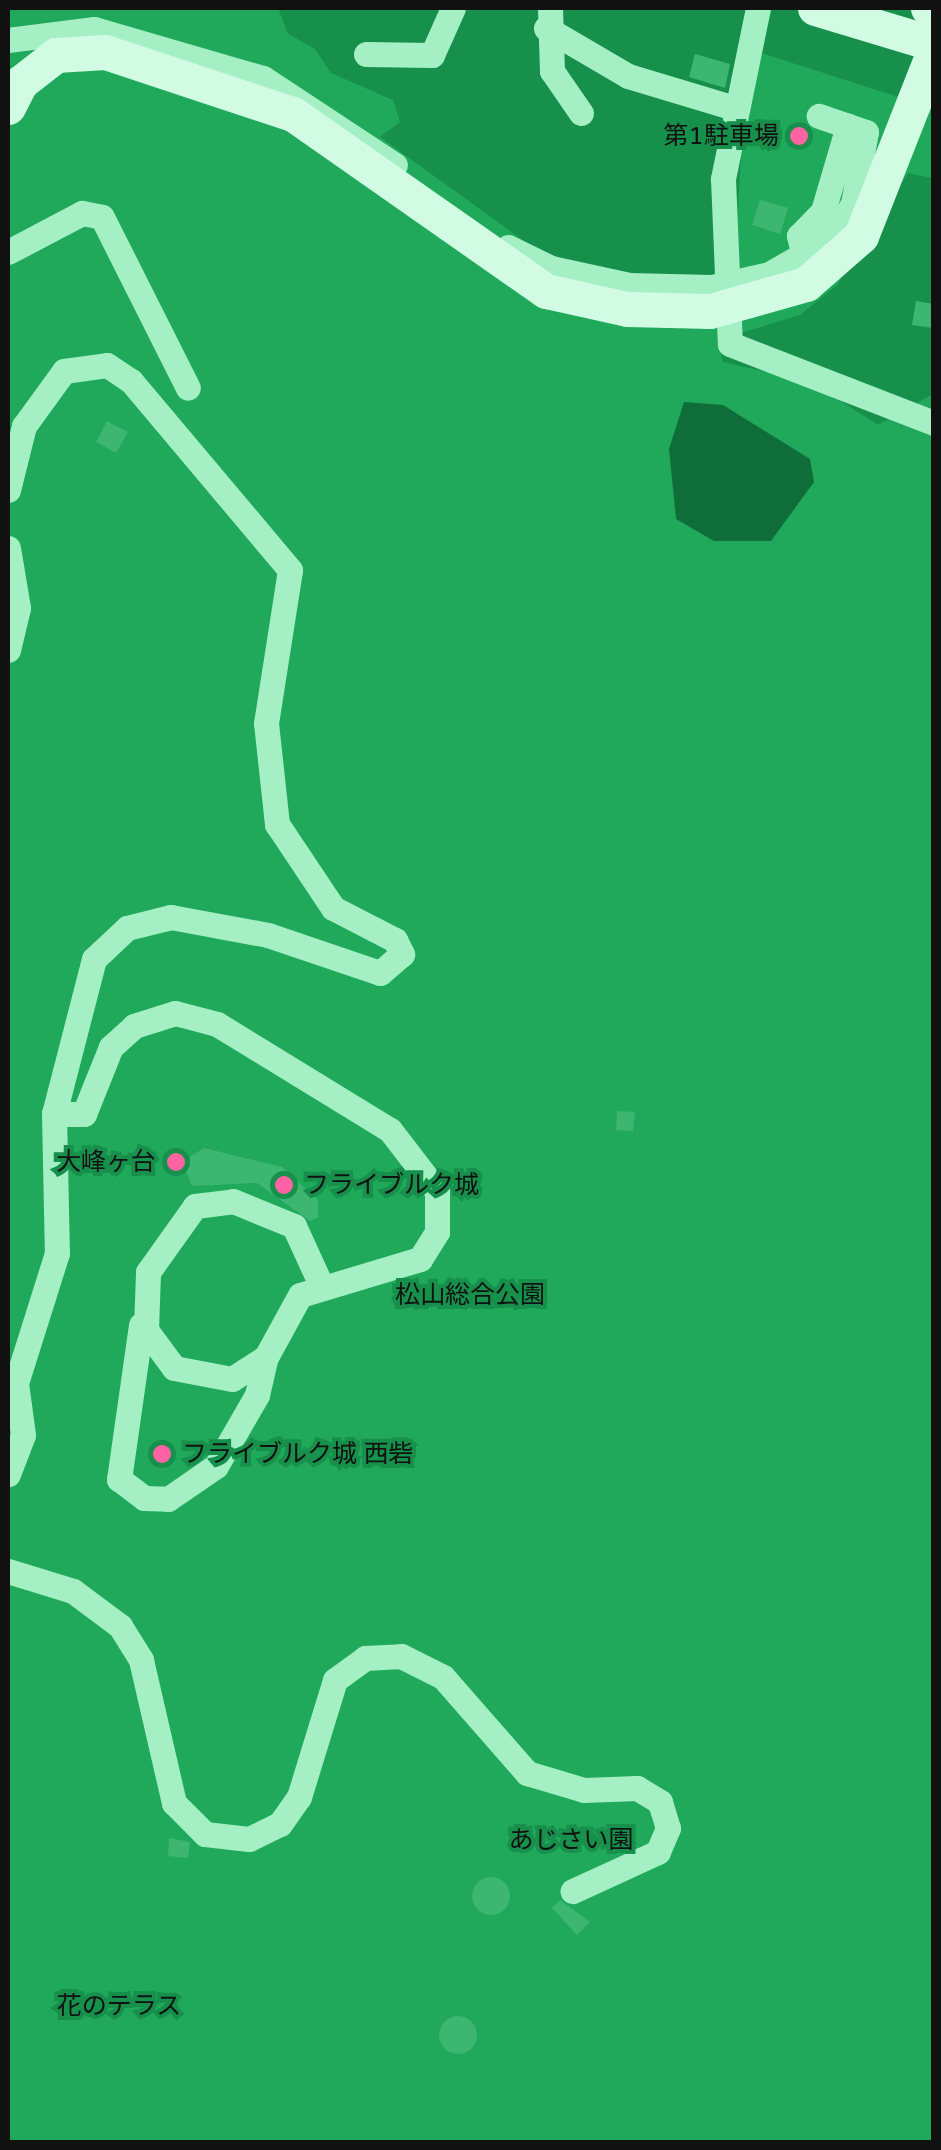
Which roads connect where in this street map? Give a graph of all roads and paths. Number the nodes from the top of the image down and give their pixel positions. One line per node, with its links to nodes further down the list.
1 (453, 8): 8 (street)
2 (758, 8): 10 (street)
3 (814, 8): 6 (street)
4 (548, 18): 10 (street); 11 (street)
5 (8, 40): 12 (street)
6 (934, 44)
7 (934, 52): 9 (street)
8 (366, 54)
9 (8, 108)
10 (734, 108): 15 (street)
11 (581, 113)
12 (819, 116)
13 (8, 252): 14 (street)
14 (188, 388)
15 (934, 423)
16 (8, 490): 19 (street)
17 (8, 548): 18 (street)
18 (8, 650)
19 (54, 1114): 20 (street); 23 (street)
20 (321, 1285): 21 (street); 22 (street)
21 (143, 1305): 22 (street); 22 (street)
22 (266, 1356)
23 (8, 1474)
24 (8, 1571): 25 (street)
25 (573, 1891)

